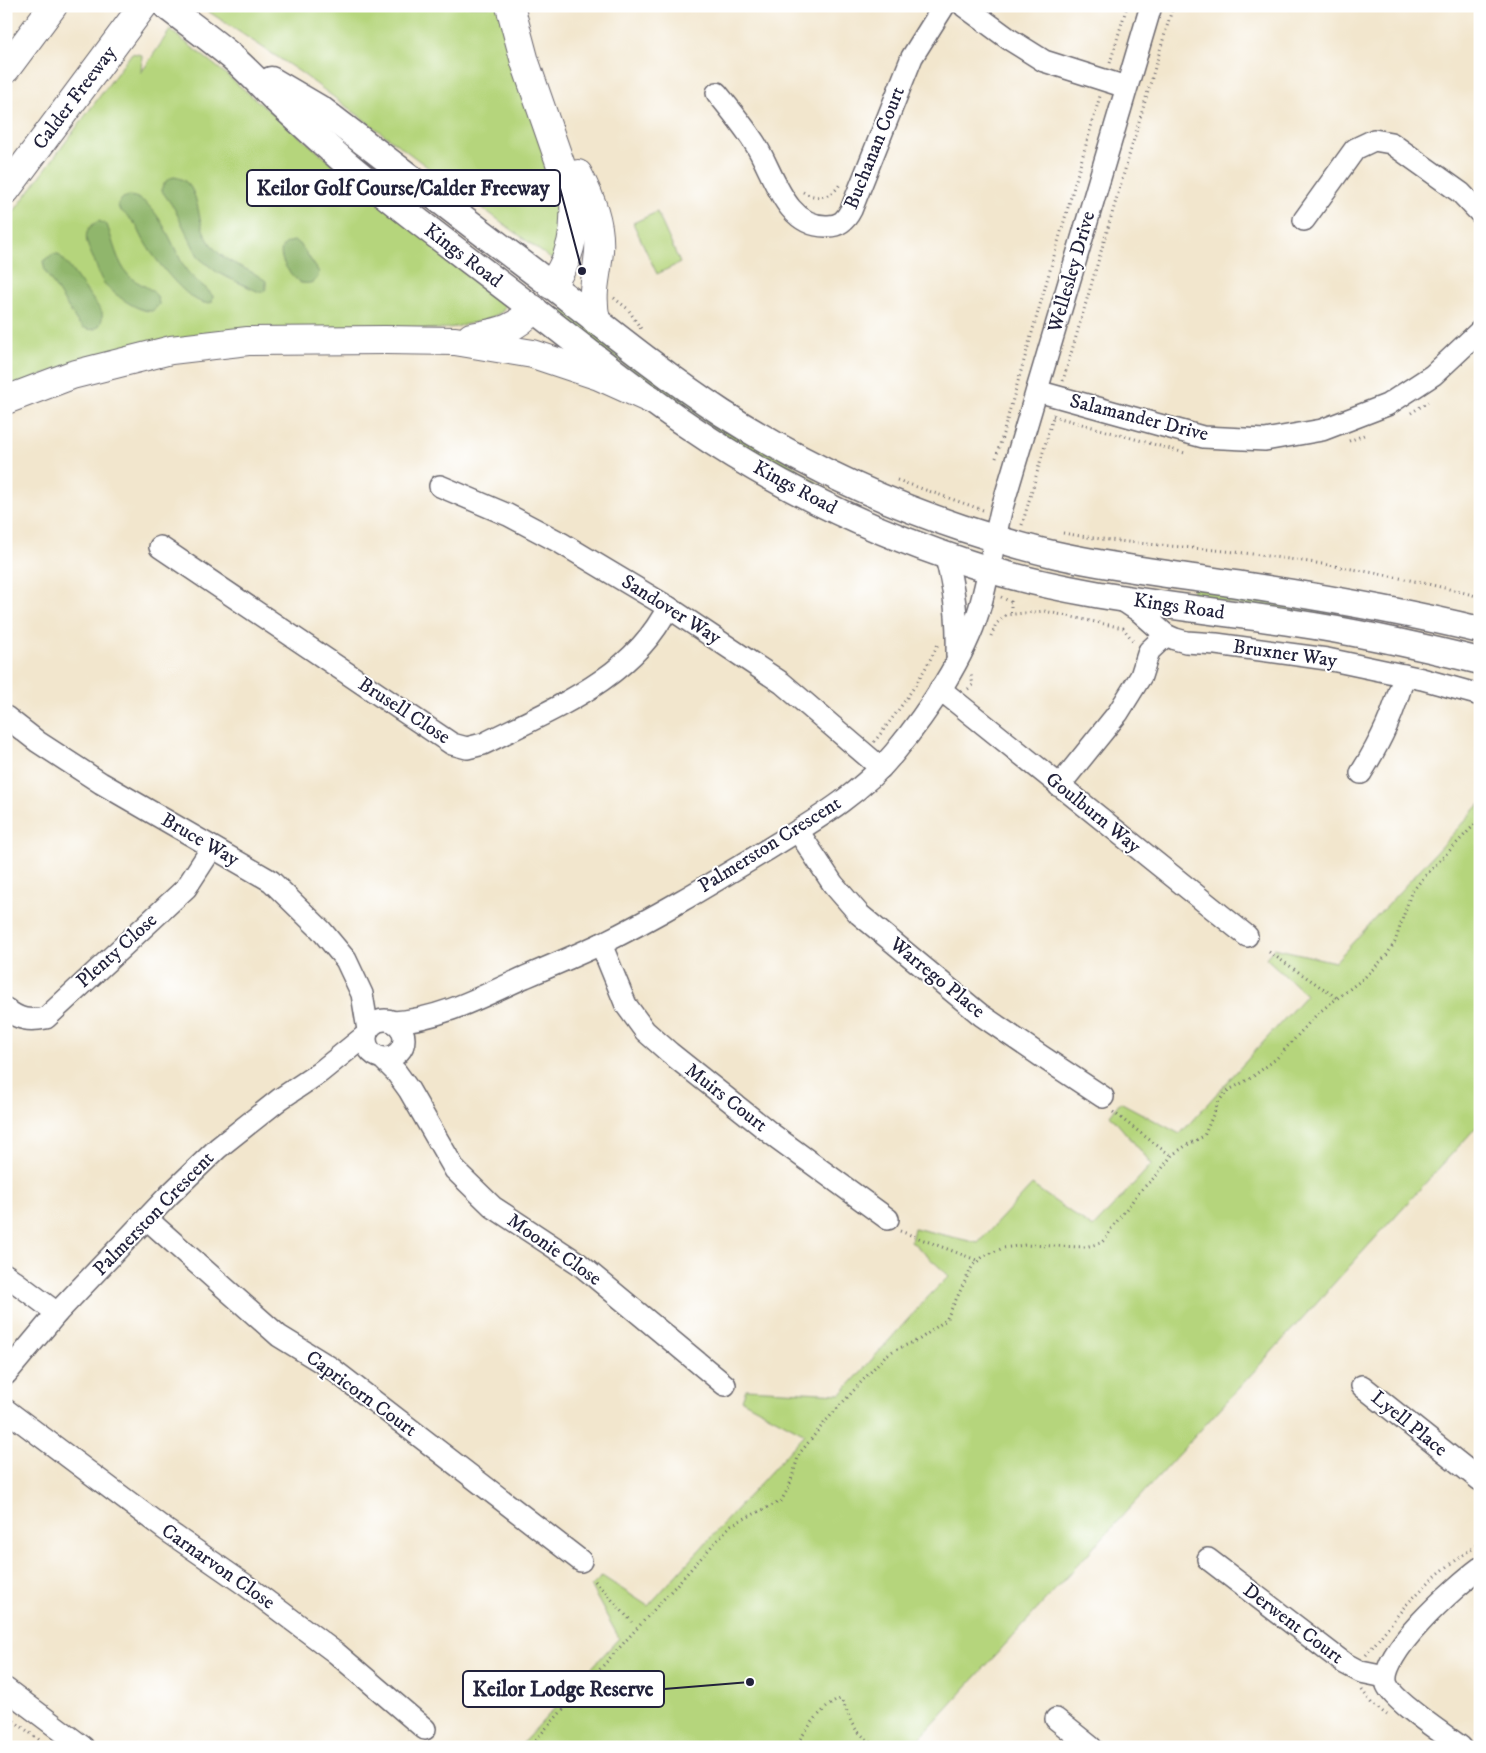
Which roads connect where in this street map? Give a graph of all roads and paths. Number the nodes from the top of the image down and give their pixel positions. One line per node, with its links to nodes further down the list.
1 (53, 6): 10 (highway)
2 (143, 6): 16 (highway, Calder Freeway)
3 (510, 6): 14 (highway)
4 (944, 6): 12 (street, Buchanan Court)
5 (964, 6): 11 (street)
6 (1151, 6): 11 (street, Wellesley Drive)
7 (1173, 6): 28 (path)
8 (175, 13): 9 (main road, Kings Road)
9 (232, 57): 20 (main road, Kings Road); 22 (main road, Kings Road)
10 (6, 68)
11 (1126, 87): 27 (street, Wellesley Drive)
12 (717, 93)
13 (1100, 96): 31 (path)
14 (540, 105): 20 (highway); 21 (highway)
15 (843, 177): 17 (path)
16 (6, 190)
17 (800, 191)
18 (1480, 213): 19 (street)
19 (1304, 220)
20 (551, 285): 22 (main road); 23 (main road, Kings Road)
21 (593, 289): 23 (highway); 25 (path)
22 (533, 309): 26 (highway); 30 (main road, Kings Road)
23 (596, 320): 34 (main road, Kings Road)
24 (1480, 331): 28 (street, Salamander Drive)
25 (643, 333)
26 (455, 341): 29 (highway); 30 (highway)
27 (1037, 392): 28 (street, Salamander Drive); 34 (street, Wellesley Drive)
28 (1058, 398): 34 (path)
29 (6, 400)
30 (650, 400): 37 (main road, Kings Road)
31 (995, 462)
32 (891, 478): 34 (path)
33 (440, 486): 41 (street, Sandover Way)
34 (997, 528): 38 (street, Wellesley Drive); 43 (main road, Kings Road)
35 (1055, 532): 39 (path)
36 (160, 547): 41 (street, Brusell Close)
37 (945, 555): 38 (main road, Kings Road); 46 (street)
38 (987, 580): 40 (main road, Kings Road); 42 (path); 46 (street, Palmerston Crescent)
39 (1480, 597)
40 (1119, 598): 45 (street, Bruxner Way); 47 (main road, Kings Road)
41 (668, 607): 52 (street, Sandover Way)
42 (1012, 614)
43 (1480, 630)
44 (942, 635): 52 (path)
45 (1166, 635): 48 (street, Bruxner Way); 55 (street)
46 (957, 660): 49 (street, Palmerston Crescent)
47 (1480, 661)
48 (1404, 676): 50 (street, Bruxner Way); 54 (street)
49 (940, 689): 53 (street, Palmerston Crescent); 55 (street, Goulburn Way)
50 (1480, 695)
51 (6, 717): 58 (street, Bruce Way)
52 (864, 754): 53 (street, Sandover Way)
53 (881, 768): 57 (street, Palmerston Crescent)
54 (1361, 773)
55 (1059, 786): 59 (street, Goulburn Way)
56 (1480, 819): 63 (path)
57 (798, 831): 60 (street, Palmerston Crescent); 72 (street, Warrego Place)
58 (212, 848): 62 (street, Bruce Way); 64 (street, Plenty Close)
59 (1247, 936)
60 (601, 944): 65 (street, Palmerston Crescent); 75 (street, Muirs Court)
61 (1269, 952): 63 (path)
62 (362, 994): 66 (street, Bruce Way); 67 (street, Bruce Way)
63 (1337, 998): 73 (path)
64 (6, 1009)
65 (447, 1011): 66 (street, Palmerston Crescent); 68 (street, Palmerston Crescent)
66 (392, 1022): 67 (street); 68 (street)
67 (367, 1032): 69 (street); 70 (street, Palmerston Crescent)
68 (403, 1044): 69 (street); 71 (street, Moonie Close)
69 (379, 1057): 70 (street, Palmerston Crescent); 71 (street, Moonie Close)
70 (319, 1073): 74 (street, Palmerston Crescent)
71 (409, 1090): 80 (street, Moonie Close)
72 (1103, 1097): 73 (path)
73 (1172, 1155): 76 (path)
74 (147, 1219): 78 (street, Palmerston Crescent); 85 (street, Capricorn Court)
75 (888, 1219): 76 (path)
76 (979, 1261): 98 (path)
77 (6, 1275): 78 (street)
78 (58, 1313): 79 (street, Palmerston Crescent)
79 (6, 1374)
80 (726, 1386)
81 (1362, 1386): 83 (street, Lyell Place)
82 (6, 1410): 93 (street, Carnarvon Close)
83 (1480, 1480)
84 (1208, 1559): 89 (street, Derwent Court)
85 (581, 1561)
86 (1480, 1568): 89 (street)
87 (595, 1581): 88 (path)
88 (632, 1622)
89 (1385, 1677): 95 (street)
90 (6, 1689): 97 (street)
91 (6, 1715): 96 (path)
92 (1056, 1719): 101 (street)
93 (426, 1729)
94 (1480, 1737): 95 (path)
95 (1455, 1742)
96 (49, 1747)
97 (83, 1747)
98 (529, 1747)
99 (795, 1747): 100 (path)
100 (876, 1747)
101 (1092, 1747)

